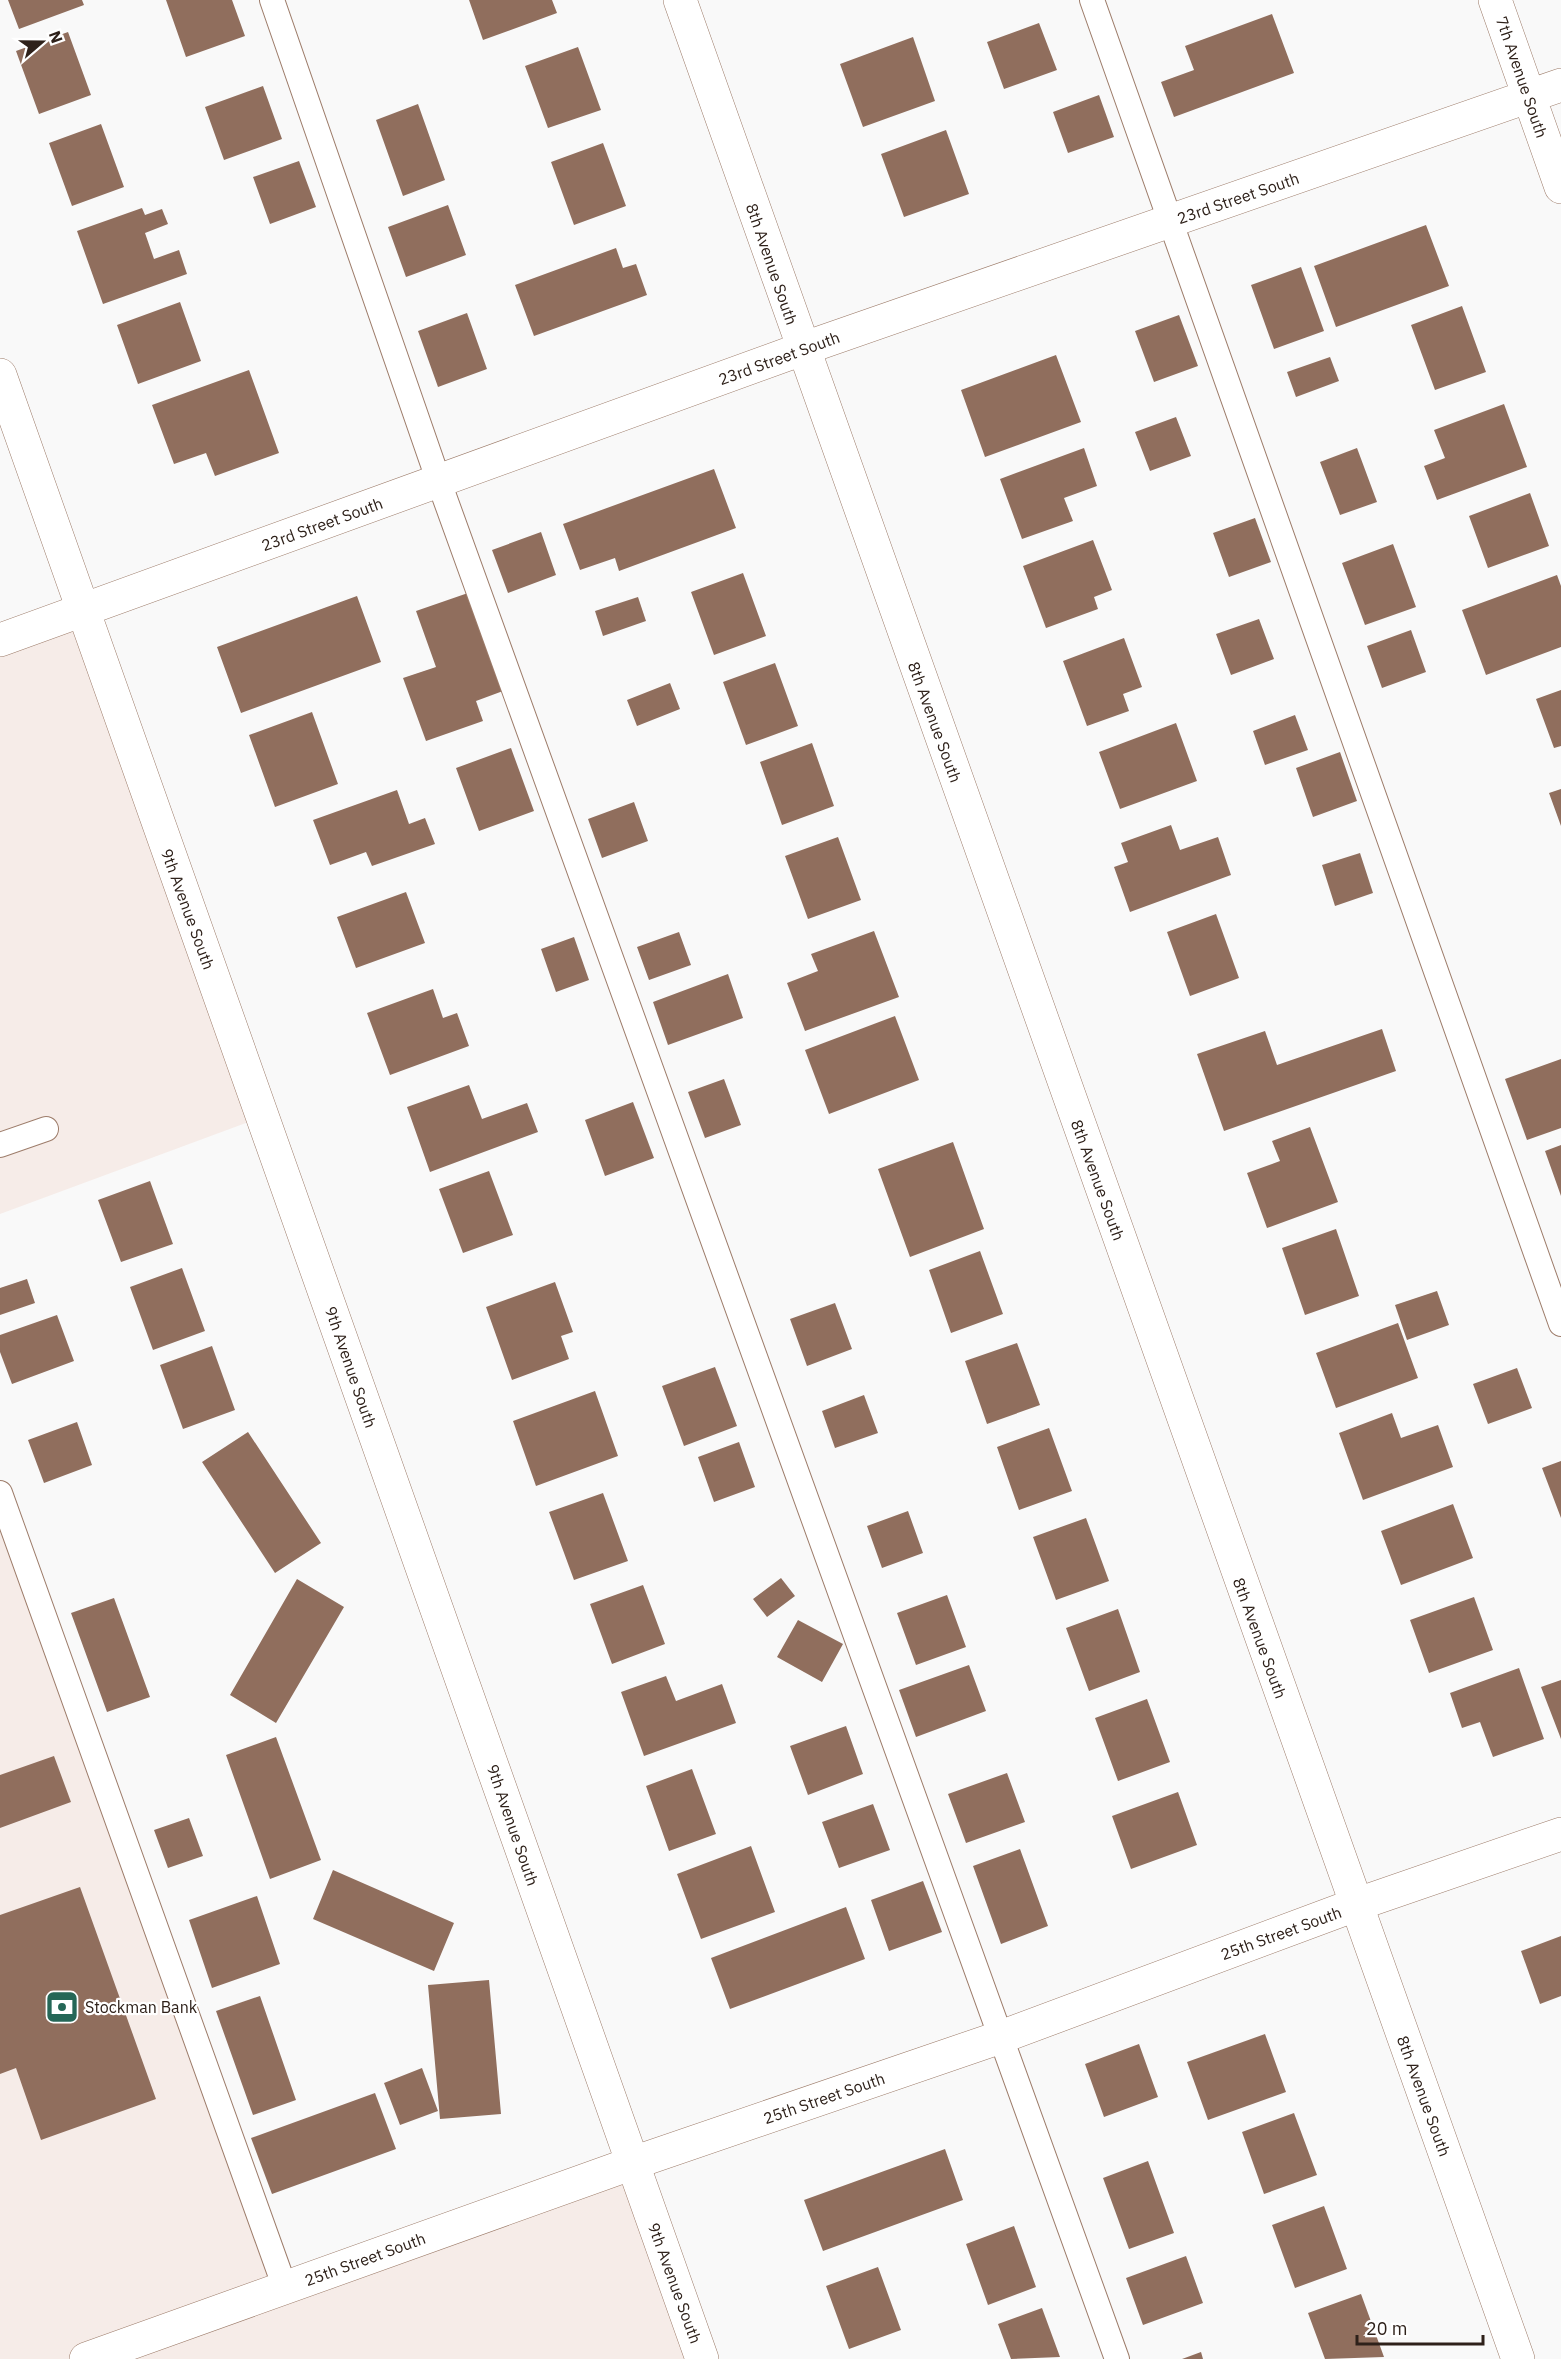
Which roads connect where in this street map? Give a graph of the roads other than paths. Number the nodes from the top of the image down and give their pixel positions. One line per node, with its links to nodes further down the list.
1 (272, 0): 11 (lane)
2 (680, 0): 9 (street, 8th Avenue South)
3 (1092, 0): 8 (lane)
4 (1495, 0): 6 (street, 7th Avenue South)
5 (1561, 85): 6 (street, 23rd Street South)
6 (1528, 96): 7 (street, 7th Avenue South); 8 (street, 23rd Street South)
7 (1561, 187)
8 (1171, 222): 9 (street, 23rd Street South); 16 (lane)
9 (802, 350): 11 (street, 23rd Street South); 19 (street, 8th Avenue South)
10 (0, 375): 12 (street, 9th Avenue South)
11 (439, 482): 12 (street, 23rd Street South); 20 (lane)
12 (82, 610): 13 (street, 23rd Street South); 21 (street, 9th Avenue South)
13 (0, 640)
14 (46, 1129): 15 (lane)
15 (0, 1145)
16 (1561, 1324)
17 (0, 1493): 22 (lane)
18 (1561, 1834): 19 (street, 25th Street South)
19 (1355, 1905): 20 (street, 25th Street South); 26 (street, 8th Avenue South)
20 (1001, 2037): 21 (street, 25th Street South); 25 (lane)
21 (633, 2163): 22 (street, 25th Street South); 24 (street, 9th Avenue South)
22 (285, 2288): 23 (street, 25th Street South)
23 (86, 2359)
24 (702, 2359)
25 (1117, 2359)
26 (1518, 2359)

